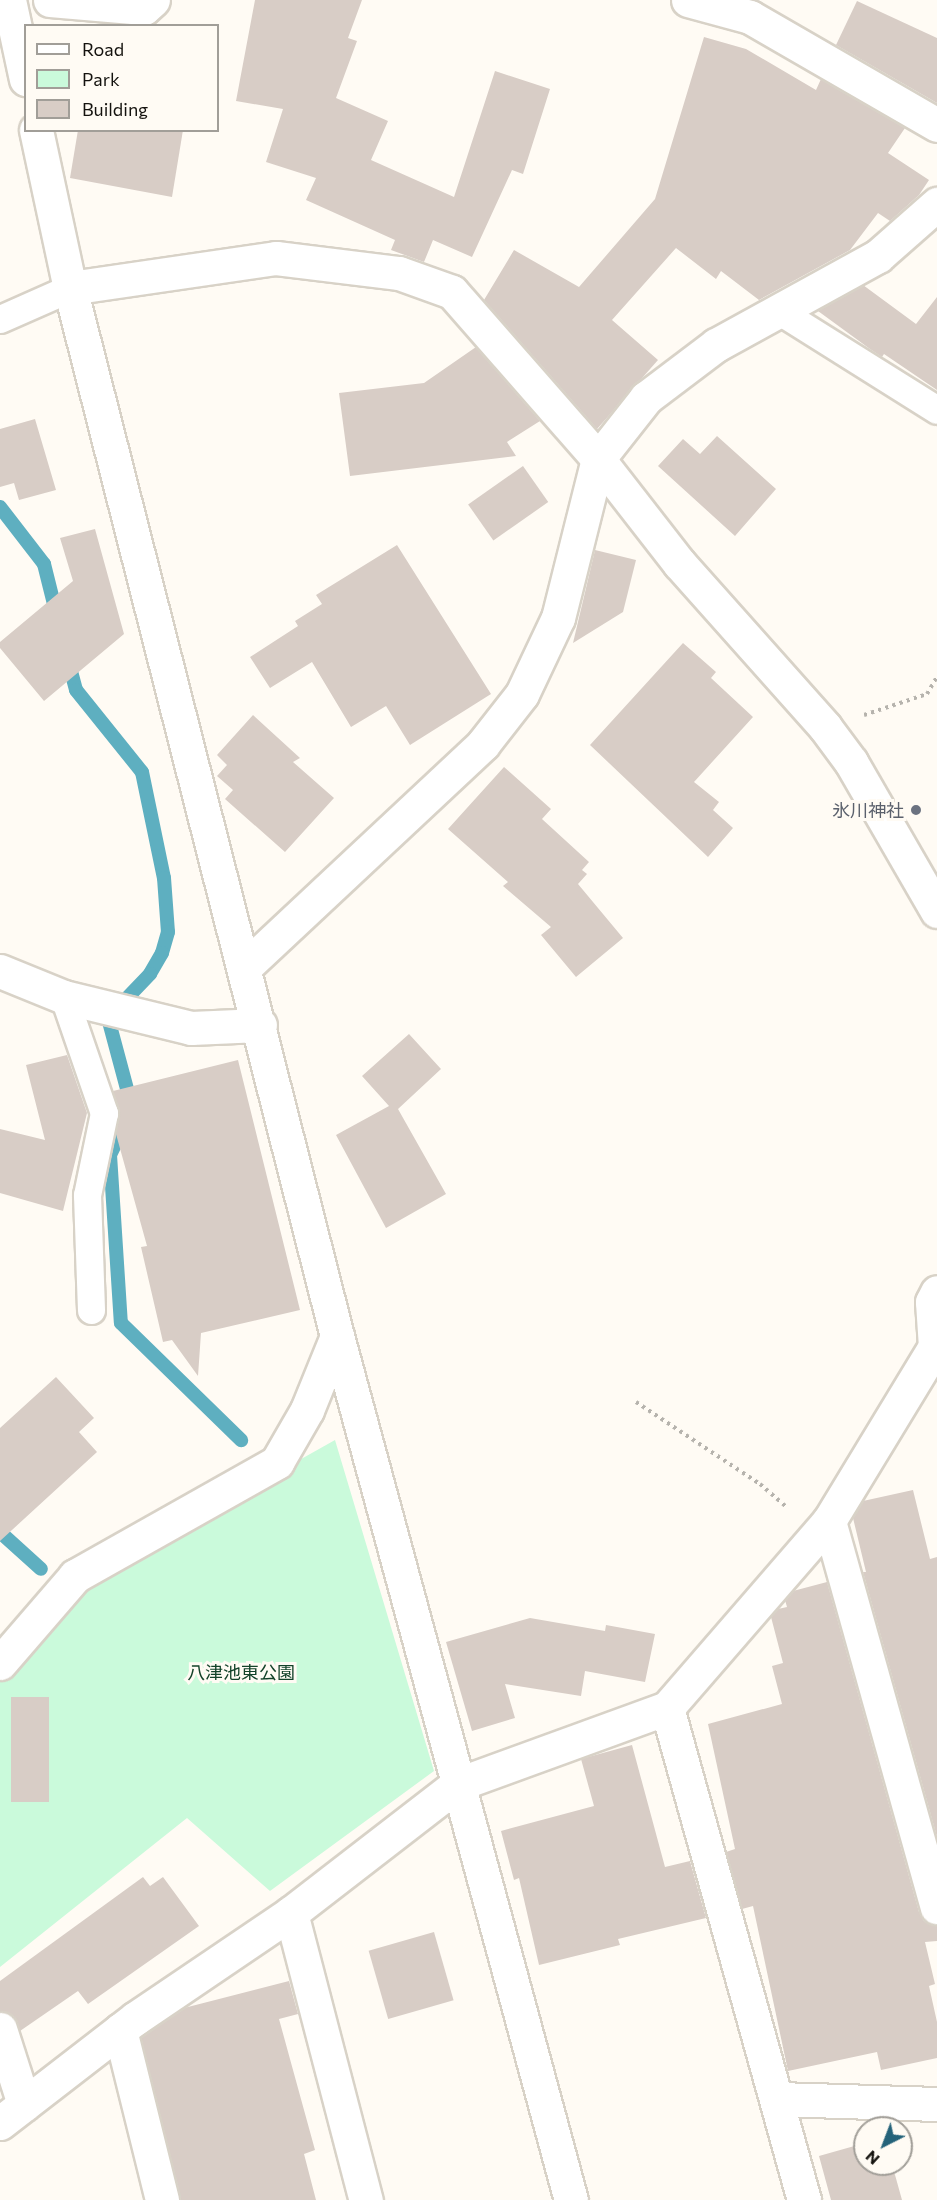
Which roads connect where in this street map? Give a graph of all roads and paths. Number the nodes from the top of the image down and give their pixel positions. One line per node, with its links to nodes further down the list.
1 (9, 0): 6 (street)
2 (50, 0): 3 (street)
3 (153, 0)
4 (688, 0): 5 (street)
5 (756, 8): 7 (street)
6 (24, 70)
7 (937, 124)
8 (36, 132): 10 (street)
9 (937, 204): 11 (street)
10 (70, 288): 12 (lane); 14 (street); 18 (street)
11 (781, 312): 13 (lane); 14 (street)
12 (0, 319)
13 (937, 410)
14 (598, 459): 16 (street); 18 (street)
15 (937, 677): 16 (path)
16 (825, 728): 17 (street)
17 (937, 911)
18 (245, 967): 21 (street)
19 (0, 971): 20 (street)
20 (64, 997): 21 (street); 23 (lane)
21 (260, 1025): 24 (street)
22 (937, 1292): 25 (street)
23 (91, 1310)
24 (337, 1336): 28 (street); 30 (street)
25 (936, 1347): 27 (street)
26 (636, 1402): 27 (path)
27 (824, 1528): 29 (street); 31 (street)
28 (0, 1663)
29 (667, 1707): 30 (street); 35 (street)
30 (458, 1784): 32 (street); 40 (street)
31 (937, 1907)
32 (291, 1913): 34 (street); 39 (street)
33 (0, 2029): 37 (street)
34 (120, 2030): 37 (street); 38 (street)
35 (778, 2099): 36 (street); 41 (street)
36 (937, 2104)
37 (12, 2113)
38 (162, 2200)
39 (366, 2200)
40 (571, 2200)
41 (804, 2200)

